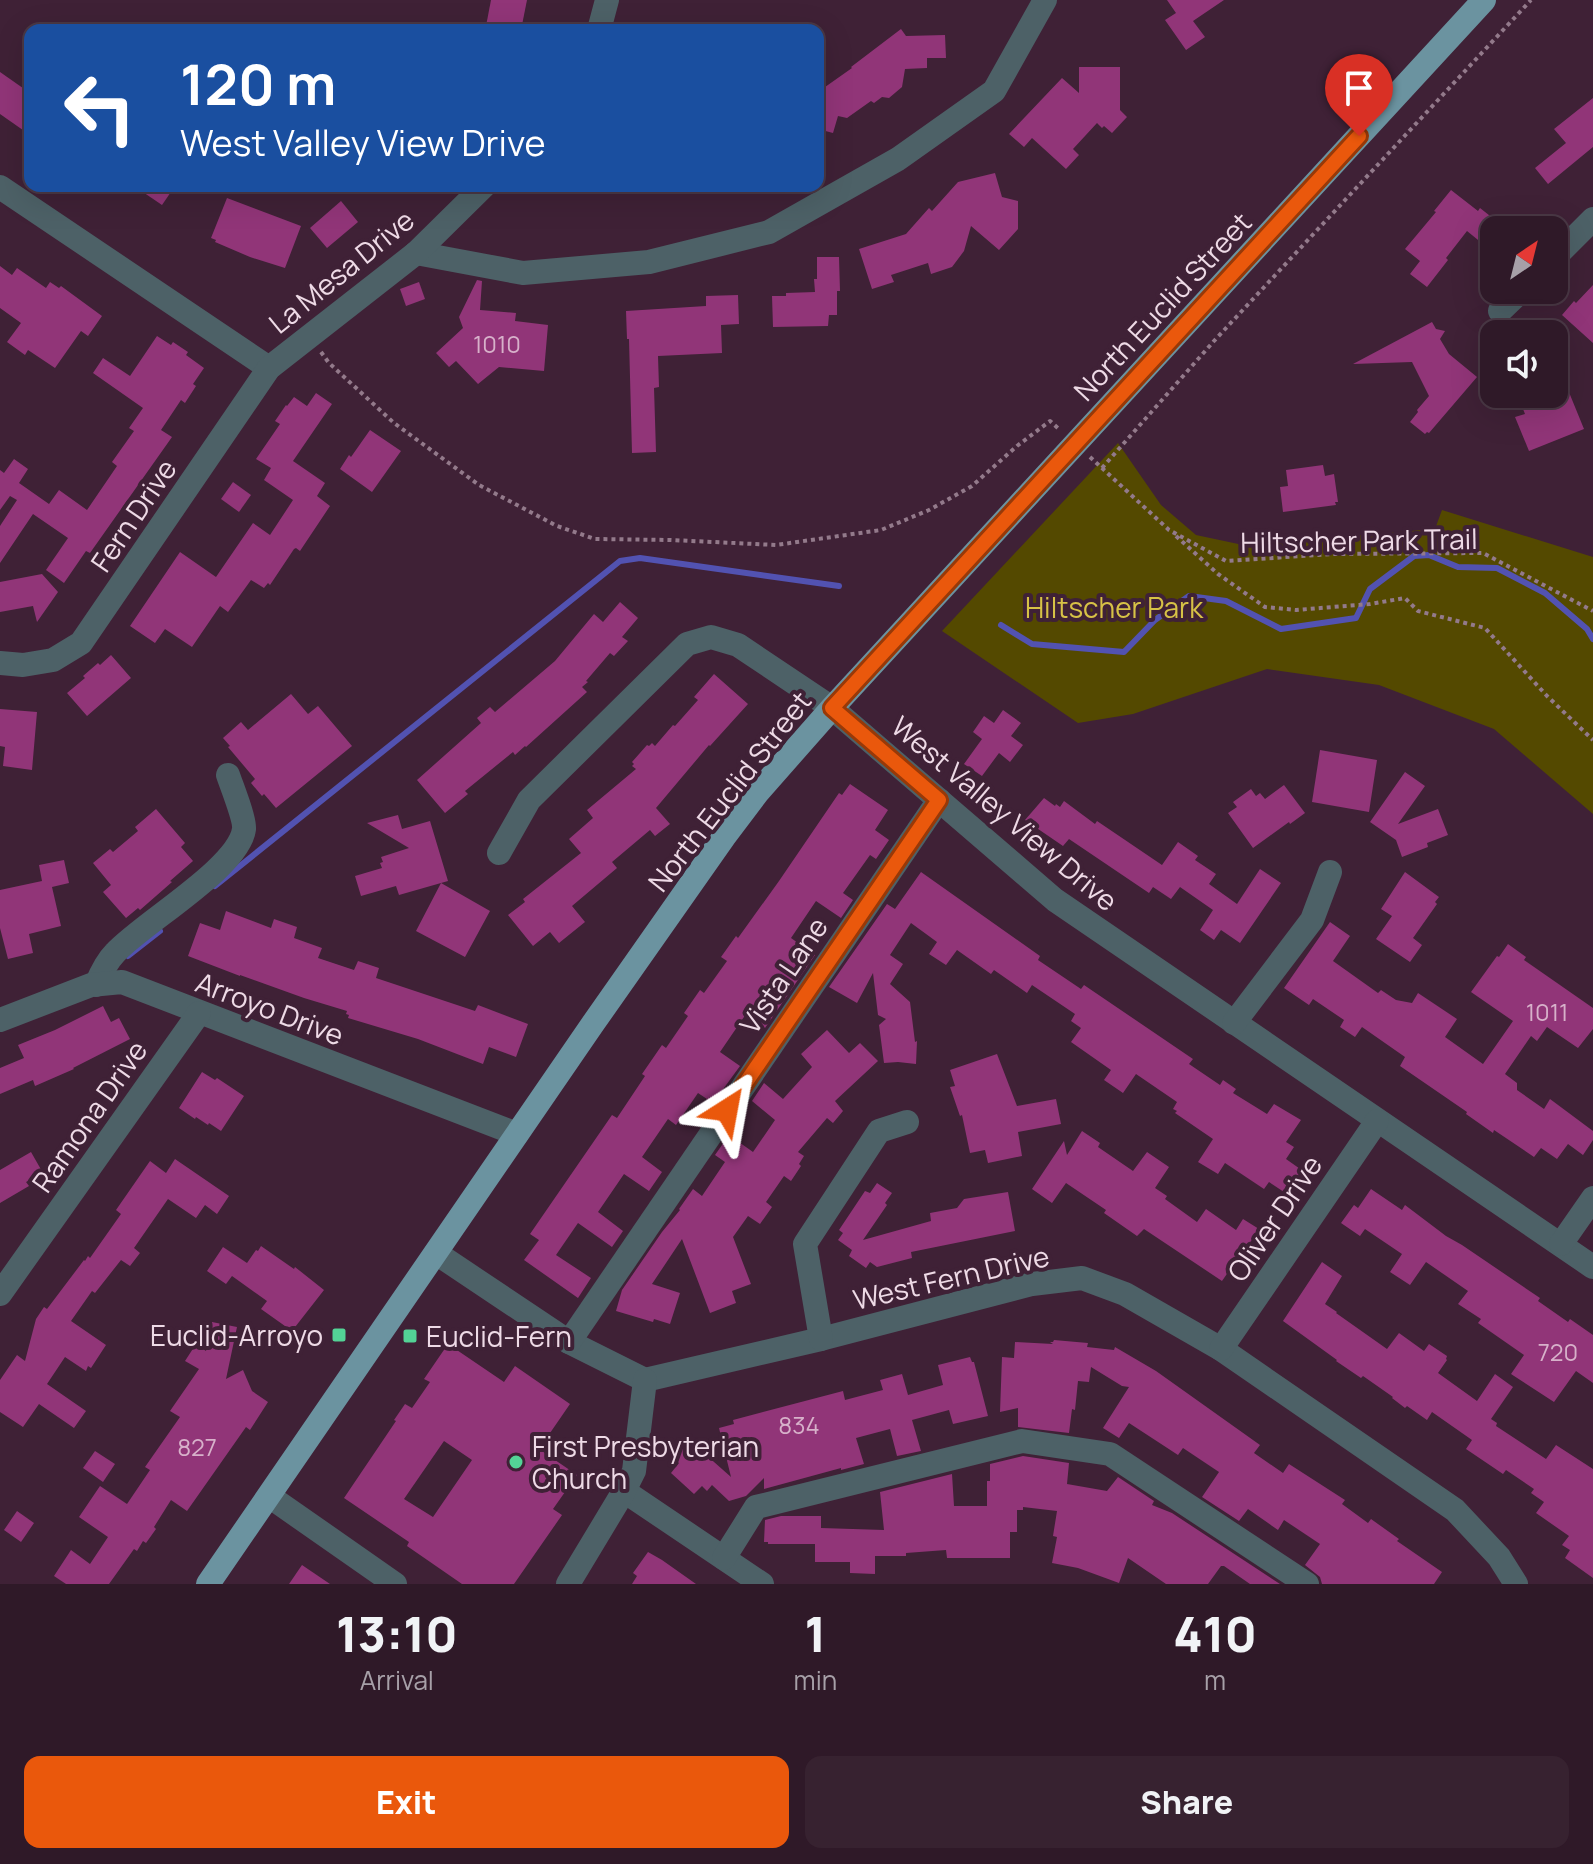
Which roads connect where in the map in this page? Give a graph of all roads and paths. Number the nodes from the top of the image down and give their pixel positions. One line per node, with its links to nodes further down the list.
1 (607, 0): 5 (street)
2 (1045, 0): 10 (street)
3 (1484, 0): 15 (main road, North Euclid Street)
4 (1531, 0): 16 (path)
5 (601, 24)
6 (0, 187): 14 (street)
7 (478, 192): 10 (street, La Mesa Drive)
8 (1593, 219): 9 (street)
9 (1568, 244)
10 (416, 253): 13 (street, La Mesa Drive)
11 (1507, 304): 12 (street)
12 (1500, 311)
13 (309, 335): 14 (street, La Mesa Drive); 15 (path, Hiltscher Park Trail)
14 (269, 368): 19 (street, Fern Drive)
15 (1076, 445): 16 (path, Hiltscher Park Trail); 20 (main road, North Euclid Street)
16 (1102, 468): 17 (path, Hiltscher Park Trail)
17 (1169, 530): 18 (path, Hiltscher Park Trail); 21 (path)
18 (1593, 611)
19 (11, 664)
20 (832, 708): 23 (street, West Valley View Drive); 24 (street, West Valley View Drive); 32 (main road, North Euclid Street)
21 (1593, 740)
22 (228, 775): 26 (street)
23 (939, 800): 29 (street, West Valley View Drive); 39 (street, Vista Lane)
24 (499, 853)
25 (1330, 872): 29 (street)
26 (96, 985): 27 (street, Arroyo Drive); 28 (street, Arroyo Drive)
27 (199, 1013): 32 (street, Arroyo Drive); 37 (street, Ramona Drive)
28 (0, 1020)
29 (1234, 1023): 30 (street, West Valley View Drive)
30 (1377, 1121): 34 (street, West Valley View Drive); 40 (street, Oliver Drive)
31 (907, 1122): 38 (street)
32 (517, 1134): 35 (main road, North Euclid Street)
33 (1593, 1198): 34 (street)
34 (1561, 1244): 36 (street, West Valley View Drive)
35 (436, 1253): 39 (street); 43 (main road, North Euclid Street)
36 (1593, 1267)
37 (0, 1294)
38 (821, 1339): 40 (street, West Fern Drive); 41 (street, West Fern Drive)
39 (569, 1342): 41 (street)
40 (1221, 1349): 50 (street, West Fern Drive)
41 (645, 1380): 42 (street)
42 (624, 1491): 44 (street); 47 (street)
43 (269, 1496): 45 (main road, North Euclid Street); 46 (street)
44 (724, 1558): 48 (street); 49 (street)
45 (208, 1584)
46 (395, 1584)
47 (568, 1584)
48 (762, 1584)
49 (1307, 1584)
50 (1516, 1584)

